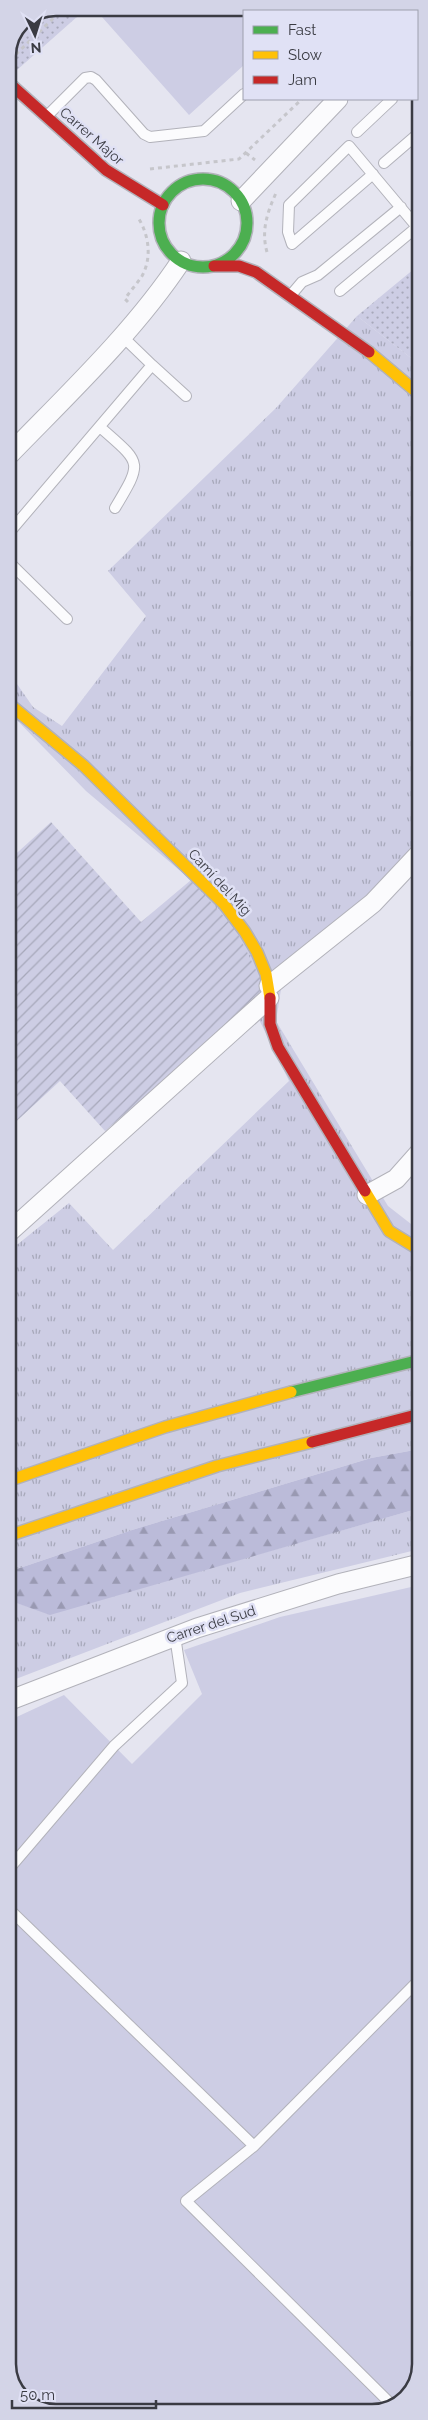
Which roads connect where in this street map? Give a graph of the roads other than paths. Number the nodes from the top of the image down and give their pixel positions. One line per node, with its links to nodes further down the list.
1 (16, 89): 5 (main road, Carrer Major)
2 (243, 95): 5 (lane)
3 (337, 100): 10 (street)
4 (391, 100): 6 (lane)
5 (46, 116): 11 (main road, Carrer Major)
6 (357, 132)
7 (411, 140): 8 (lane)
8 (384, 163)
9 (373, 174): 9 (lane); 12 (lane)
10 (241, 201): 11 (main road); 15 (main road)
11 (164, 204): 16 (main road)
12 (401, 208): 13 (lane); 20 (lane)
13 (411, 220)
14 (411, 232): 19 (lane)
15 (246, 234): 17 (main road); 18 (main road)
16 (181, 261): 17 (main road); 21 (street)
17 (214, 266): 18 (main road)
18 (256, 272): 20 (main road)
19 (340, 291)
20 (290, 296): 23 (main road)
21 (122, 336): 22 (lane); 26 (street)
22 (152, 366): 24 (lane); 25 (lane)
23 (411, 388)
24 (186, 396)
25 (101, 428): 27 (lane); 28 (lane)
26 (16, 447)
27 (115, 508)
28 (16, 525)
29 (16, 569): 30 (lane)
30 (68, 619)
31 (16, 710): 33 (main road, Camí del Mig)
32 (411, 862): 33 (street)
33 (269, 992): 35 (main road, Camí del Mig); 36 (street)
34 (411, 1162): 35 (street)
35 (367, 1195): 37 (main road, Camí del Mig)
36 (17, 1225)
37 (412, 1245)
38 (412, 1362): 40 (main road)
39 (412, 1416): 41 (main road)
40 (17, 1478)
41 (17, 1533)
42 (412, 1566): 43 (street, Carrer del Sud)
43 (175, 1636): 44 (street, Carrer del Sud); 45 (lane)
44 (17, 1698)
45 (17, 1860)
46 (17, 1917): 48 (lane)
47 (412, 1988): 48 (lane)
48 (254, 2146): 49 (lane)
49 (388, 2401)

